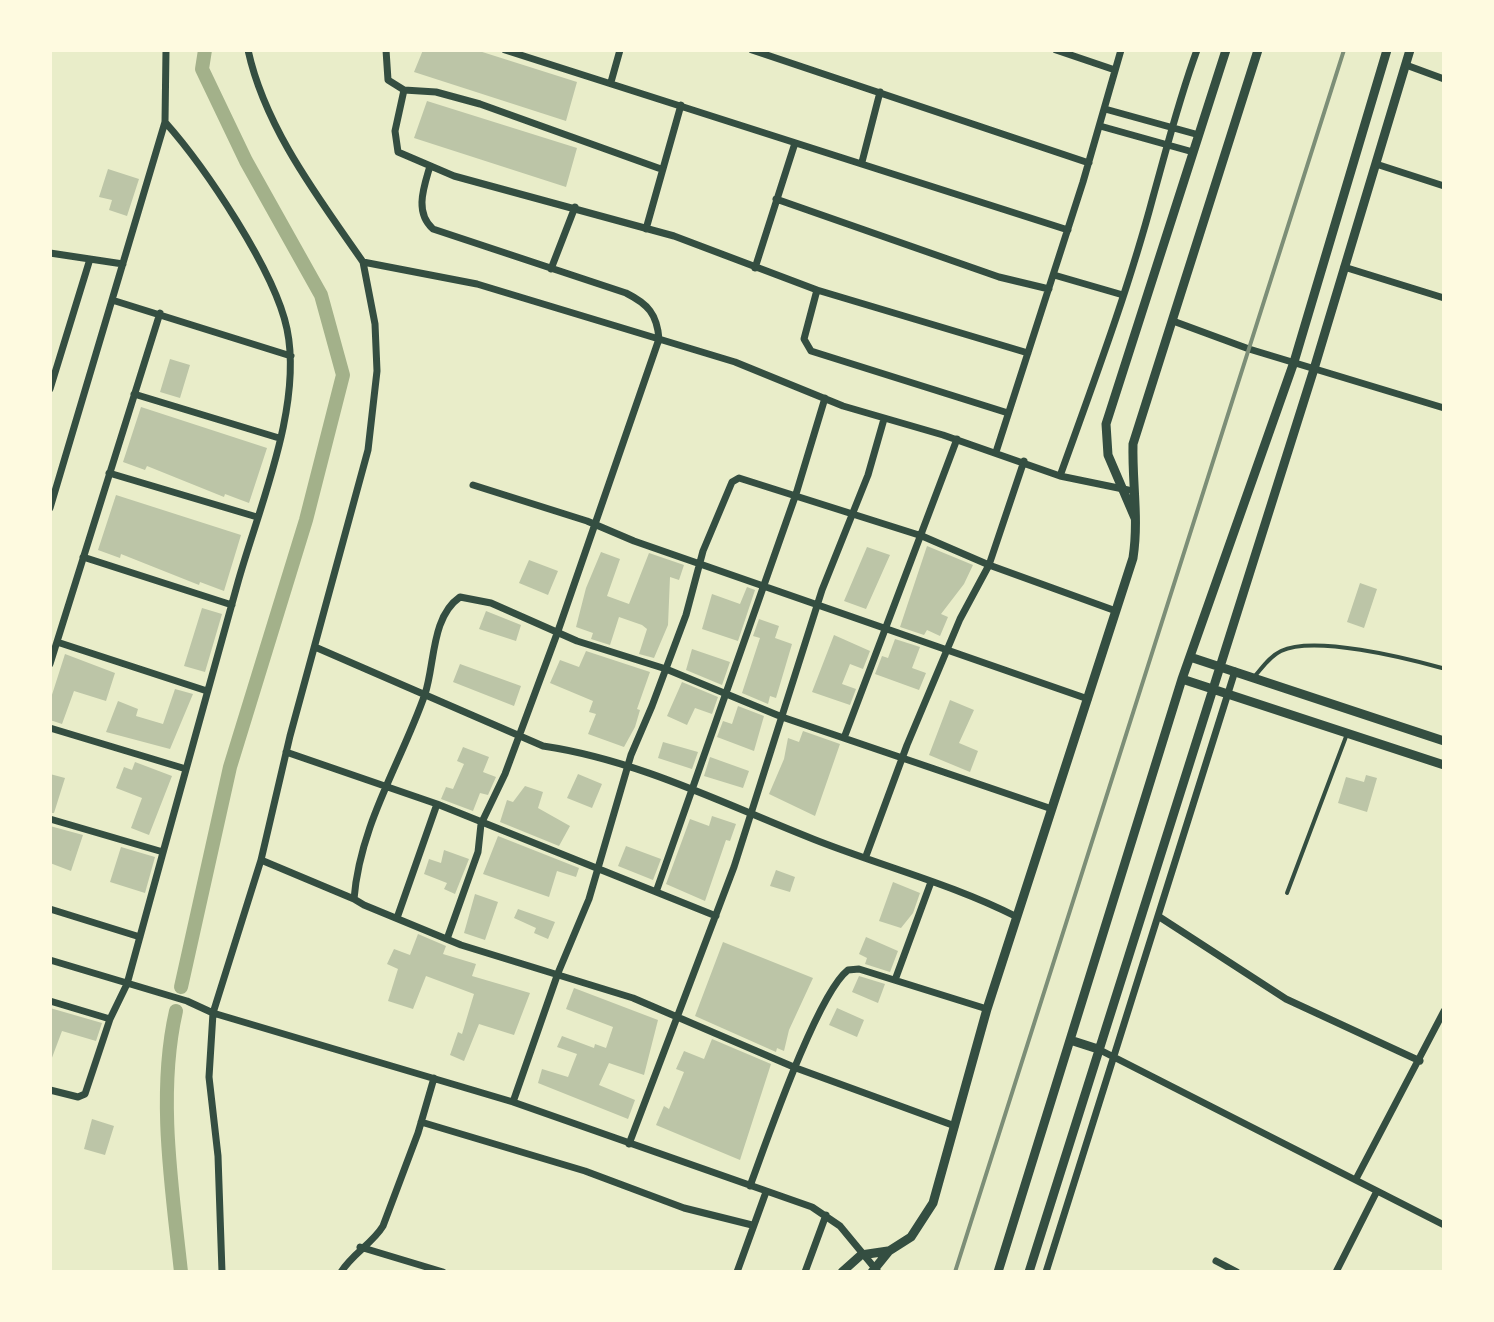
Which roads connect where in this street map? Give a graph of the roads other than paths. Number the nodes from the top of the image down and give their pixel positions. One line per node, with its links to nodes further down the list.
1 (166, 50): 22 (street)
2 (248, 50): 41 (street)
3 (386, 50): 18 (street)
4 (505, 50): 17 (street)
5 (620, 50): 17 (street)
6 (752, 50): 19 (street)
7 (1056, 50): 15 (street)
8 (1121, 50): 15 (street)
9 (1197, 50): 24 (street)
10 (1226, 50): 25 (street)
11 (1258, 50): 53 (street)
12 (1387, 50): 57 (street)
13 (1410, 50): 14 (street)
14 (1406, 65): 16 (street); 31 (street)
15 (1115, 70): 21 (street)
16 (1444, 79)
17 (611, 82): 20 (street)
18 (404, 90): 32 (street); 33 (street)
19 (880, 92): 29 (street); 30 (street)
20 (681, 105): 26 (street); 33 (street)
21 (1105, 109): 23 (street); 24 (street)
22 (165, 122): 42 (street); 56 (street)
23 (1100, 126): 27 (street); 30 (street)
24 (1170, 127): 25 (street); 27 (street)
25 (1199, 135): 28 (street)
26 (795, 143): 29 (street); 35 (street)
27 (1165, 144): 28 (street); 49 (street)
28 (1193, 152): 73 (street)
29 (862, 162): 38 (street)
30 (1089, 163): 38 (street)
31 (1376, 164): 34 (street); 43 (street)
32 (430, 166): 36 (street); 45 (street)
33 (661, 169): 37 (street)
34 (1444, 186)
35 (776, 199): 44 (street); 47 (street)
36 (575, 207): 37 (street); 45 (street)
37 (646, 229): 44 (street)
38 (1068, 230): 46 (street)
39 (50, 253): 40 (street)
40 (90, 259): 42 (street); 59 (street)
41 (363, 262): 54 (street); 91 (street)
42 (123, 264): 51 (street)
43 (1344, 267): 50 (street); 58 (street)
44 (755, 268): 48 (street)
45 (551, 269): 54 (street)
46 (1054, 275): 47 (street); 49 (street)
47 (1049, 289): 55 (street)
48 (817, 290): 55 (street); 63 (street)
49 (1123, 295): 70 (street)
50 (1444, 298)
51 (112, 300): 52 (street); 75 (street)
52 (160, 313): 56 (street); 60 (street)
53 (1173, 321): 57 (street); 72 (street)
54 (659, 339): 61 (street); 78 (street)
55 (1028, 353): 63 (street)
56 (291, 356): 65 (street)
57 (1294, 362): 58 (street); 93 (street)
58 (1314, 369): 62 (street); 95 (street)
59 (50, 389)
60 (134, 394): 65 (street); 69 (street)
61 (825, 398): 64 (street); 74 (street)
62 (1444, 408)
63 (1008, 413): 67 (street)
64 (884, 419): 66 (street); 76 (street)
65 (279, 438): 77 (street)
66 (957, 439): 67 (street); 80 (street)
67 (996, 452): 68 (street)
68 (1024, 461): 70 (street); 83 (street)
69 (109, 473): 77 (street); 81 (street)
70 (1060, 476): 73 (street)
71 (473, 485): 78 (street)
72 (1134, 490): 73 (street); 79 (street)
73 (1121, 491): 79 (street)
74 (796, 494): 76 (street); 82 (street); 84 (street)
75 (50, 508)
76 (853, 512): 80 (street); 86 (street)
77 (257, 517): 85 (street)
78 (593, 523): 82 (street); 89 (street)
79 (1138, 525): 87 (street)
80 (922, 536): 83 (street); 88 (street)
81 (83, 557): 85 (street); 90 (street)
82 (700, 561): 84 (street); 97 (street)
83 (989, 565): 87 (street); 92 (street)
84 (763, 586): 86 (street); 104 (street)
85 (232, 605): 102 (street)
86 (818, 606): 88 (street); 107 (street)
87 (1116, 611): 106 (street)
88 (886, 627): 92 (street); 111 (street)
89 (558, 631): 97 (street); 103 (street); 110 (street)
90 (57, 642): 94 (street); 102 (street)
91 (315, 647): 103 (street); 113 (street)
92 (948, 652): 106 (street); 114 (street)
93 (1190, 657): 95 (street); 100 (street)
94 (50, 664)
95 (1218, 666): 98 (street); 101 (street)
96 (1442, 668): 99 (lane)
97 (666, 669): 104 (street); 115 (street)
98 (1235, 671): 99 (street); 105 (street)
99 (1254, 678): 112 (street)
100 (1182, 679): 101 (street); 150 (street)
101 (1211, 688): 105 (street); 151 (street)
102 (207, 691): 117 (street)
103 (426, 692): 110 (street); 118 (street)
104 (726, 693): 107 (street); 119 (street)
105 (1227, 693): 109 (street); 135 (street)
106 (1088, 699): 121 (street)
107 (782, 717): 111 (street); 122 (street)
108 (50, 728): 117 (street)
109 (1347, 733): 116 (street); 131 (lane)
110 (517, 735): 115 (street); 124 (street)
111 (844, 738): 114 (street)
112 (1444, 741)
113 (286, 752): 118 (street); 127 (street)
114 (902, 760): 121 (street); 126 (street)
115 (628, 765): 119 (street); 128 (street)
116 (1444, 765)
117 (186, 769): 125 (street)
118 (384, 785): 120 (street); 132 (street)
119 (692, 790): 122 (street); 130 (street)
120 (437, 804): 124 (street); 137 (street)
121 (1052, 809): 136 (street)
122 (752, 812): 126 (street); 134 (street)
123 (50, 819): 125 (street)
124 (481, 824): 128 (street); 139 (street)
125 (163, 852): 138 (street)
126 (866, 856): 129 (street)
127 (261, 860): 132 (street); 147 (street)
128 (598, 868): 130 (street); 141 (street)
129 (931, 882): 136 (street); 142 (street)
130 (656, 892): 134 (street)
131 (1287, 893)
132 (354, 899): 137 (street)
133 (50, 909): 138 (street)
134 (716, 916): 148 (street)
135 (1158, 916): 152 (street); 153 (street)
136 (1017, 917): 145 (street)
137 (397, 918): 139 (street)
138 (140, 937): 143 (street)
139 (447, 939): 141 (street)
140 (50, 960): 143 (street)
141 (558, 973): 148 (street); 157 (street)
142 (895, 980): 145 (street); 154 (street)
143 (127, 984): 147 (street); 149 (street)
144 (50, 1001): 149 (street)
145 (987, 1009): 159 (street)
146 (1444, 1011): 153 (street)
147 (213, 1013): 155 (street); 173 (street)
148 (675, 1018): 154 (street); 160 (street)
149 (110, 1019): 156 (street)
150 (1070, 1040): 151 (street); 179 (street)
151 (1098, 1049): 152 (street); 180 (street)
152 (1114, 1056): 161 (street); 181 (street)
153 (1420, 1061): 161 (street)
154 (796, 1068): 159 (street); 162 (street)
155 (434, 1078): 157 (street); 158 (street)
156 (50, 1090)
157 (513, 1102): 160 (street)
158 (421, 1122): 166 (street); 168 (street)
159 (955, 1126): 169 (street)
160 (629, 1144): 162 (street)
161 (1356, 1179): 163 (street)
162 (750, 1186): 164 (street)
163 (1377, 1191): 167 (street); 183 (street)
164 (766, 1192): 165 (street); 166 (street)
165 (826, 1215): 170 (street); 177 (street)
166 (752, 1225): 176 (street)
167 (1444, 1225)
168 (360, 1247): 174 (street); 175 (street)
169 (889, 1251): 170 (street); 172 (street)
170 (861, 1255): 172 (street); 178 (street)
171 (1216, 1261): 182 (street)
172 (875, 1271)
173 (222, 1272)
174 (341, 1272)
175 (443, 1272)
176 (737, 1272)
177 (805, 1272)
178 (842, 1272)
179 (998, 1272)
180 (1029, 1272)
181 (1046, 1272)
182 (1237, 1272)
183 (1336, 1272)

